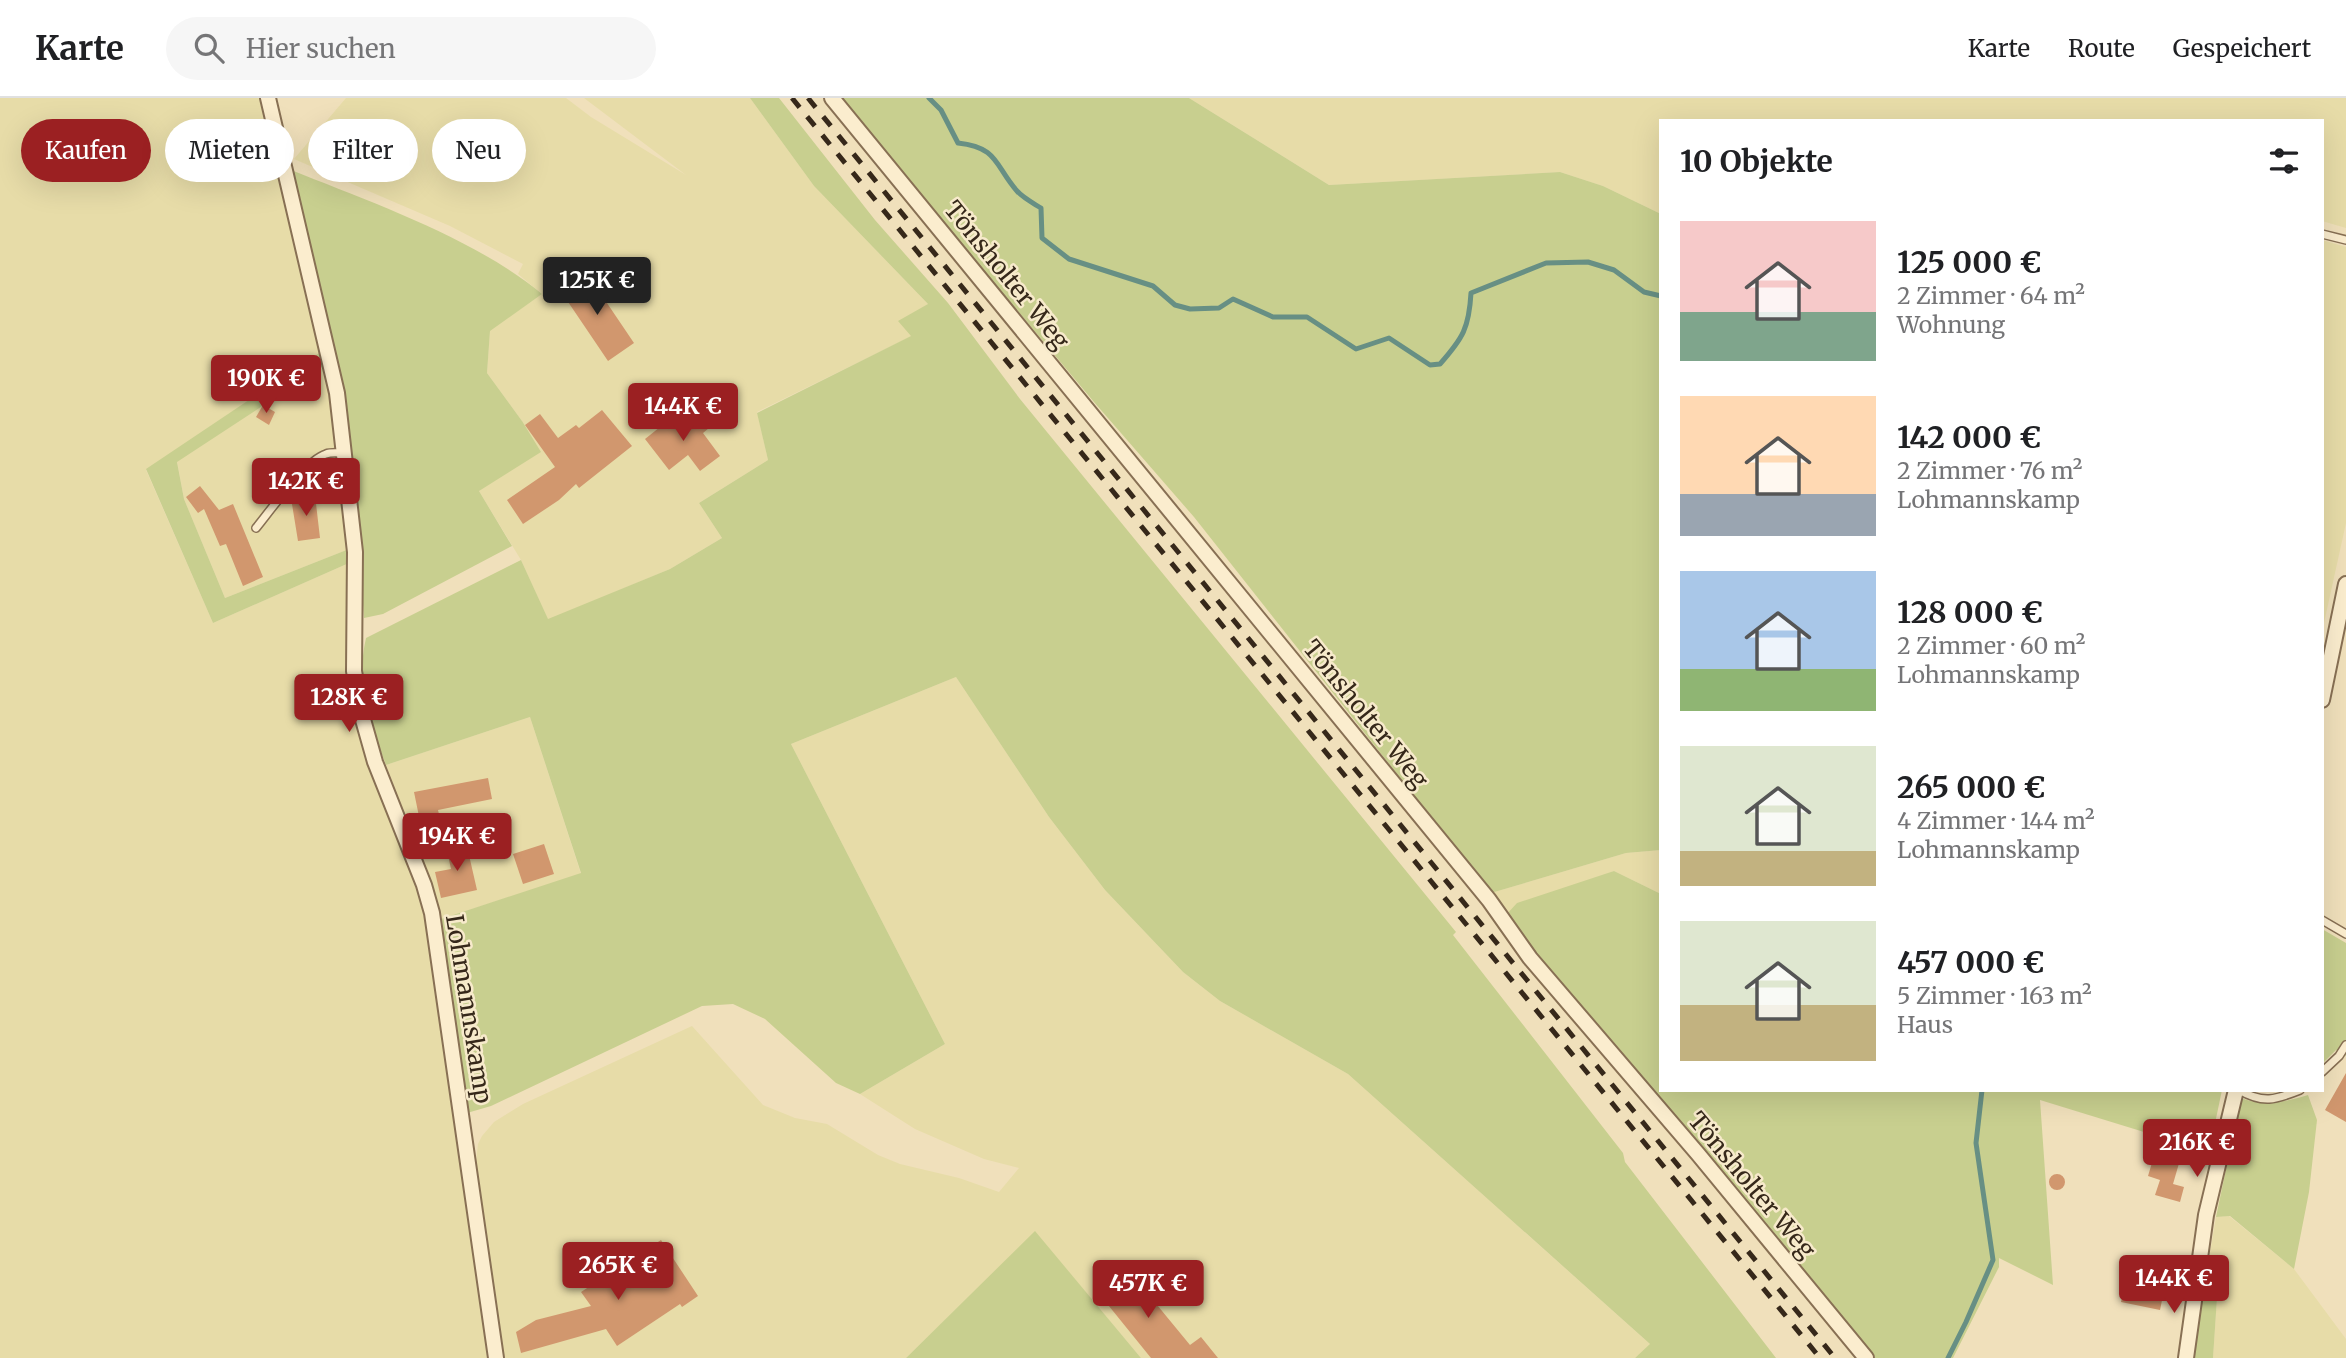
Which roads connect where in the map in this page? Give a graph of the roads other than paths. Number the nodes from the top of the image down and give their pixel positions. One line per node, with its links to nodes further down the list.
1 (268, 98): 5 (street, Lohmannskamp)
2 (832, 98): 18 (street, Tönsholter Weg)
3 (2324, 234): 4 (lane)
4 (2346, 240)
5 (343, 453): 6 (lane); 17 (street, Lohmannskamp)
6 (256, 528)
7 (2346, 584): 8 (street)
8 (2324, 689)
9 (2324, 921): 10 (lane)
10 (2346, 934)
11 (2346, 1045): 12 (lane)
12 (2343, 1058): 13 (lane)
13 (2324, 1071)
14 (2237, 1092): 19 (street)
15 (2241, 1092): 16 (lane)
16 (2295, 1092)
17 (496, 1358)
18 (1866, 1358)
19 (2186, 1358)

